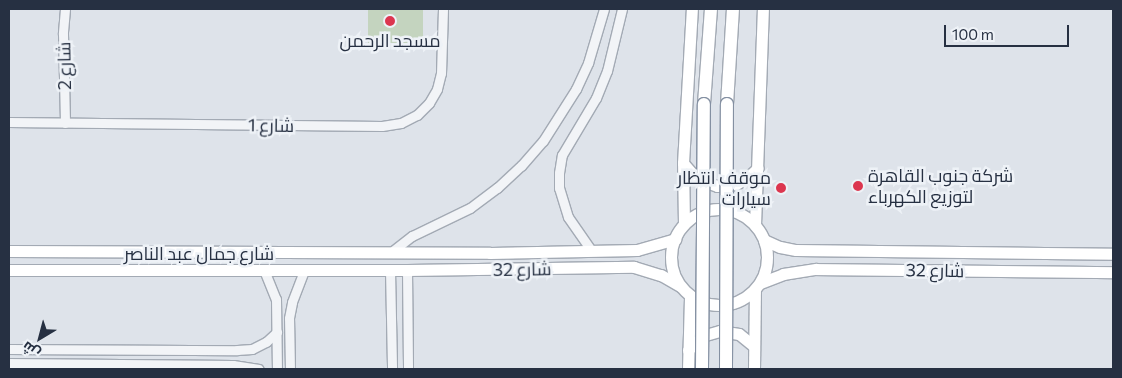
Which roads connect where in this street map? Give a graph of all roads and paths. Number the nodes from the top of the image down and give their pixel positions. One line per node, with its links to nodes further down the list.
1 (65, 9): 10 (street, شارع 2)
2 (443, 9): 10 (street, شارع 1)
3 (604, 9): 21 (street)
4 (622, 9): 17 (street)
5 (692, 9): 11 (main road)
6 (711, 9): 50 (highway, bridge)
7 (733, 9): 51 (highway, bridge)
8 (763, 9): 12 (main road)
9 (9, 122): 10 (street, شارع 1)
10 (65, 123)
11 (682, 163): 12 (main road); 13 (main road)
12 (758, 168): 14 (main road)
13 (684, 224): 14 (main road); 15 (main road)
14 (755, 225): 16 (main road)
15 (675, 239): 18 (main road, شارع 32); 31 (main road)
16 (764, 240): 22 (main road, شارع 32); 32 (main road)
17 (591, 250): 18 (main road, شارع 32); 21 (main road, شارع 32)
18 (637, 250): 23 (main road)
19 (9, 251): 20 (main road, شارع جمال عبد الناصر); 24 (main road)
20 (43, 252): 21 (main road, شارع جمال عبد الناصر); 25 (main road)
21 (390, 253)
22 (1113, 254)
23 (634, 268): 29 (main road, شارع 32); 31 (main road, شارع 32)
24 (9, 269): 25 (main road, شارع جمال عبد الناصر)
25 (45, 269): 26 (main road, شارع جمال عبد الناصر)
26 (264, 270): 27 (main road, شارع جمال عبد الناصر); 35 (street)
27 (304, 270): 28 (main road, شارع جمال عبد الناصر); 34 (street)
28 (390, 270): 29 (main road, شارع 32); 47 (street)
29 (407, 270): 48 (street)
30 (1113, 272): 32 (main road, شارع 32)
31 (680, 286): 33 (main road)
32 (757, 287): 33 (main road); 36 (main road)
33 (690, 296): 40 (main road)
34 (289, 325): 35 (street); 46 (street)
35 (277, 328): 39 (street); 45 (street)
36 (754, 346): 40 (main road); 52 (main road)
37 (9, 349): 38 (street)
38 (132, 349): 39 (street); 42 (street)
39 (176, 350): 43 (street)
40 (688, 350): 49 (main road)
41 (9, 363): 42 (street)
42 (139, 367): 43 (street)
43 (169, 367): 44 (street)
44 (259, 369)
45 (277, 369)
46 (290, 369)
47 (392, 369)
48 (408, 369)
49 (688, 369)
50 (702, 369)
51 (726, 369)
52 (754, 369)

